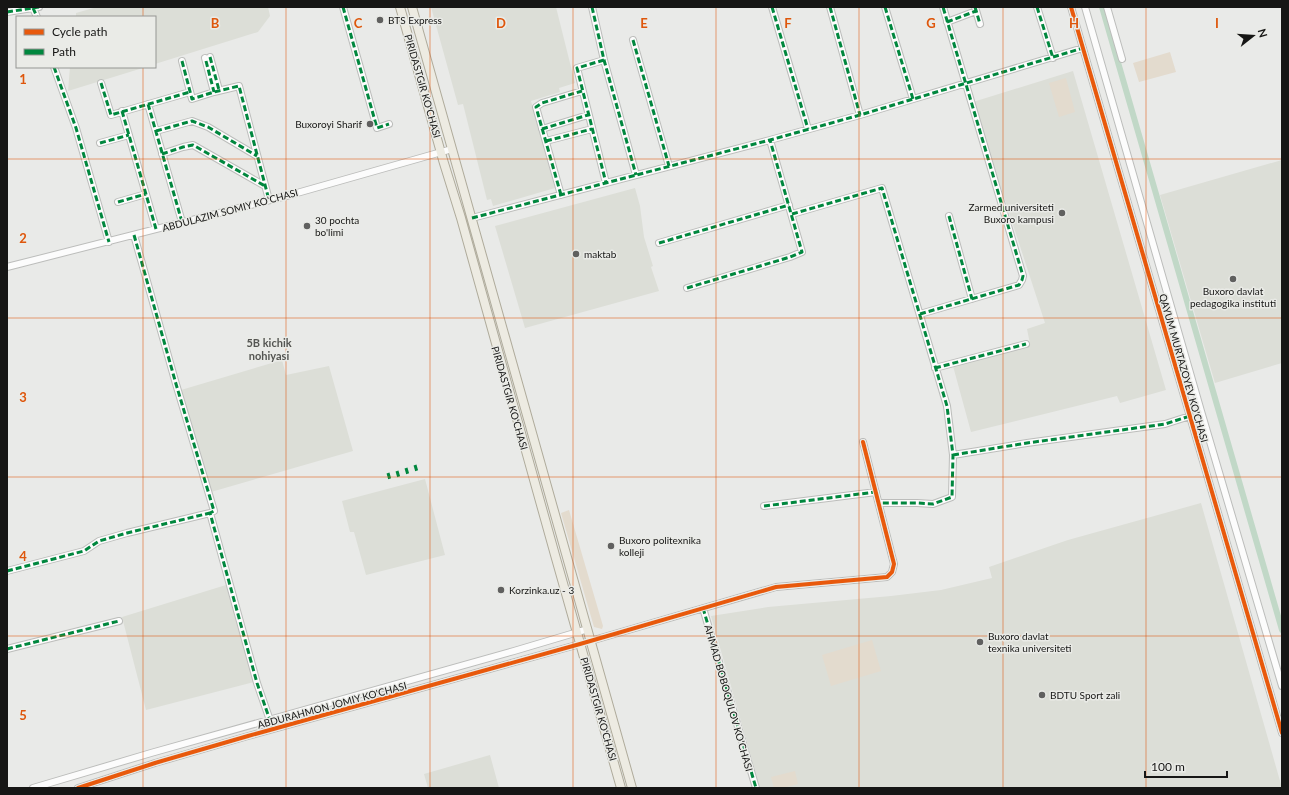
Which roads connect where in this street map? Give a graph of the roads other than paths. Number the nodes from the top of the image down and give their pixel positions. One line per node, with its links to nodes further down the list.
1 (36, 7): 15 (street)
2 (343, 7): 38 (street)
3 (400, 7): 48 (main road, PIRIDASTGIR KO'CHASI)
4 (412, 7): 47 (main road, PIRIDASTGIR KO'CHASI)
5 (592, 7): 25 (street)
6 (772, 7): 41 (street)
7 (830, 7): 37 (street)
8 (885, 7): 33 (street)
9 (943, 7): 16 (street)
10 (1037, 7): 23 (street)
11 (1071, 7): 19 (street, QAYUM MURTAZOYEV KO'CHASI)
12 (1085, 7): 20 (street, QAYUM MURTAZOYEV KO'CHASI)
13 (1107, 7): 24 (street)
14 (976, 9): 16 (street); 17 (street)
15 (7, 12)
16 (947, 22): 29 (street)
17 (980, 24)
18 (633, 40): 51 (street)
19 (1083, 48): 22 (street, QAYUM MURTAZOYEV KO'CHASI); 23 (street)
20 (1098, 54): 22 (street); 76 (street, QAYUM MURTAZOYEV KO'CHASI)
21 (207, 57): 30 (street)
22 (1086, 57): 74 (street, QAYUM MURTAZOYEV KO'CHASI)
23 (1053, 58): 29 (street)
24 (1122, 59)
25 (604, 60): 31 (street); 52 (street)
26 (182, 61): 32 (street)
27 (54, 68): 66 (street)
28 (101, 83): 35 (street)
29 (964, 84): 33 (street); 70 (street)
30 (217, 91): 32 (street); 50 (street)
31 (582, 91): 36 (street); 39 (street)
32 (190, 92): 34 (street)
33 (913, 99): 37 (street)
34 (148, 104): 35 (street); 42 (street)
35 (122, 111): 43 (street)
36 (588, 115): 39 (street); 40 (street)
37 (860, 115): 41 (street)
38 (389, 124)
39 (542, 129): 45 (street)
40 (592, 129): 45 (street); 53 (street)
41 (808, 129): 44 (street)
42 (156, 131): 49 (street); 50 (street)
43 (129, 135): 46 (street); 55 (street)
44 (770, 140): 51 (street); 59 (street)
45 (546, 141): 56 (street)
46 (100, 143)
47 (452, 149): 48 (street, ABDULAZIM SOMIY KO'CHASI); 62 (main road, PIRIDASTGIR KO'CHASI)
48 (441, 152): 57 (street, ABDULAZIM SOMIY KO'CHASI); 89 (main road, PIRIDASTGIR KO'CHASI)
49 (162, 154): 54 (street); 63 (street)
50 (257, 156): 54 (street)
51 (669, 166): 52 (street)
52 (636, 175): 53 (street)
53 (606, 183): 56 (street)
54 (265, 186): 57 (street)
55 (146, 194): 58 (street); 64 (street)
56 (561, 195): 62 (street)
57 (269, 200): 63 (street, ABDULAZIM SOMIY KO'CHASI)
58 (118, 202)
59 (789, 205): 60 (street); 67 (street)
60 (792, 214): 69 (street); 71 (street)
61 (949, 216): 70 (street)
62 (472, 218): 88 (main road, PIRIDASTGIR KO'CHASI)
63 (182, 222): 64 (street, ABDULAZIM SOMIY KO'CHASI)
64 (156, 229): 65 (street, ABDULAZIM SOMIY KO'CHASI)
65 (134, 235): 66 (street, ABDULAZIM SOMIY KO'CHASI); 84 (street)
66 (109, 242): 68 (street, ABDULAZIM SOMIY KO'CHASI)
67 (659, 243)
68 (7, 267)
69 (687, 288)
70 (972, 299): 71 (street)
71 (920, 314): 73 (street)
72 (1026, 344): 73 (street)
73 (935, 368): 78 (street)
74 (1190, 416): 77 (street, QAYUM MURTAZOYEV KO'CHASI); 78 (street)
75 (863, 442): 81 (street)
76 (1211, 445): 77 (street); 79 (street, QAYUM MURTAZOYEV KO'CHASI)
77 (1199, 449): 80 (street, QAYUM MURTAZOYEV KO'CHASI)
78 (953, 455): 82 (street)
79 (1216, 464): 80 (street); 93 (street, QAYUM MURTAZOYEV KO'CHASI)
80 (1205, 468): 96 (street, QAYUM MURTAZOYEV KO'CHASI)
81 (876, 492): 82 (street); 83 (street)
82 (879, 503): 86 (street, ABDURAHMON JOMIY KO'CHASI)
83 (764, 506)
84 (210, 513): 85 (street); 94 (street)
85 (7, 571)
86 (703, 608): 90 (street, ABDURAHMON JOMIY KO'CHASI); 101 (street, AHMAD BOBOQULOV KO'CHASI)
87 (119, 621): 92 (street)
88 (588, 629): 89 (street, ABDURAHMON JOMIY KO'CHASI); 90 (main road, PIRIDASTGIR KO'CHASI)
89 (577, 633): 91 (main road, PIRIDASTGIR KO'CHASI); 94 (street, ABDURAHMON JOMIY KO'CHASI)
90 (591, 640): 91 (street, ABDURAHMON JOMIY KO'CHASI); 100 (main road, PIRIDASTGIR KO'CHASI)
91 (580, 644): 95 (street, ABDURAHMON JOMIY KO'CHASI); 99 (main road, PIRIDASTGIR KO'CHASI)
92 (7, 649)
93 (1282, 686)
94 (270, 720): 95 (street); 97 (street, ABDURAHMON JOMIY KO'CHASI)
95 (273, 730): 98 (street, ABDURAHMON JOMIY KO'CHASI)
96 (1282, 734)
97 (32, 788)
98 (78, 788)
99 (621, 788)
100 (632, 788)
101 (756, 788)

